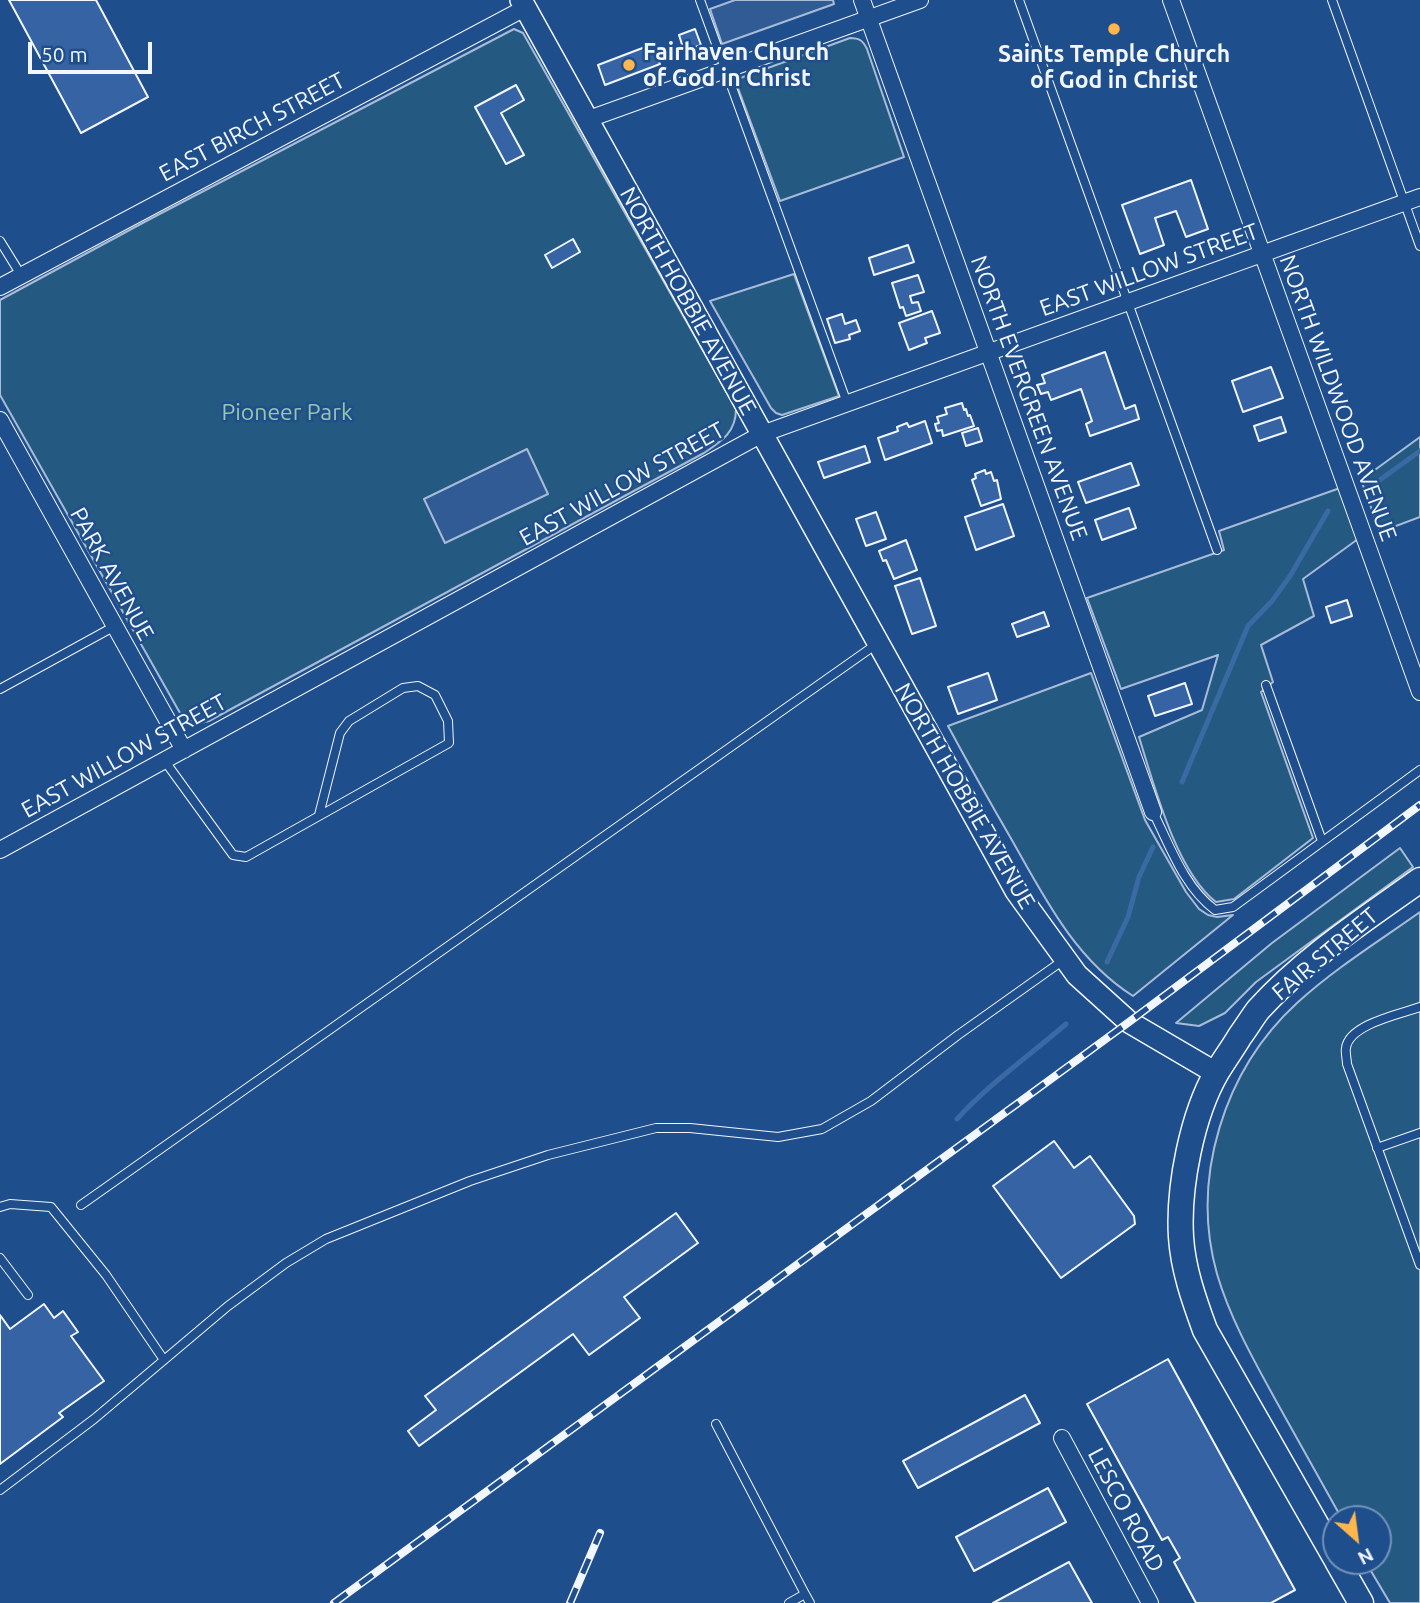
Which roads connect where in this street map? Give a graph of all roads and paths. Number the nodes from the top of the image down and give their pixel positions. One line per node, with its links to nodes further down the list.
1 (701, 0): 9 (lane)
2 (862, 0): 8 (street, NORTH EVERGREEN AVENUE)
3 (920, 0): 8 (street)
4 (1019, 0): 17 (lane)
5 (1171, 0): 14 (street, NORTH WILDWOOD AVENUE)
6 (1332, 0): 11 (lane)
7 (523, 4): 10 (main road, NORTH HOBBIE AVENUE); 15 (street, EAST BIRCH STREET)
8 (869, 18): 9 (street); 18 (street, NORTH EVERGREEN AVENUE)
9 (726, 70): 10 (street); 19 (lane)
10 (586, 120): 21 (main road, NORTH HOBBIE AVENUE)
11 (1412, 199): 13 (lane); 14 (street, EAST WILLOW STREET)
12 (0, 241): 15 (lane)
13 (1420, 246)
14 (1262, 253): 17 (street, EAST WILLOW STREET); 27 (street, NORTH WILDWOOD AVENUE)
15 (21, 275): 16 (street, EAST BIRCH STREET)
16 (0, 287)
17 (1128, 302): 18 (street, EAST WILLOW STREET); 22 (lane)
18 (988, 352): 19 (street, EAST WILLOW STREET); 31 (street, NORTH EVERGREEN AVENUE)
19 (847, 403): 21 (street, EAST WILLOW STREET)
20 (0, 420): 23 (street, PARK AVENUE)
21 (762, 434): 24 (main road, NORTH HOBBIE AVENUE); 28 (street, EAST WILLOW STREET)
22 (1217, 550)
23 (115, 626): 26 (lane); 28 (street, PARK AVENUE)
24 (878, 643): 36 (main road, NORTH HOBBIE AVENUE); 41 (lane)
25 (1266, 685): 33 (lane)
26 (0, 689)
27 (1420, 692)
28 (184, 750): 29 (street, EAST WILLOW STREET)
29 (164, 760): 32 (lane); 34 (street, EAST WILLOW STREET)
30 (1420, 770): 33 (lane)
31 (1153, 812): 33 (lane)
32 (319, 815): 32 (lane)
33 (1322, 841)
34 (0, 850)
35 (1420, 880): 38 (main road, FAIR STREET)
36 (1065, 958): 38 (main road, NORTH HOBBIE AVENUE); 46 (lane)
37 (1420, 1007): 40 (lane)
38 (1216, 1073): 50 (main road)
39 (1420, 1133): 40 (lane)
40 (1377, 1147): 44 (lane)
41 (81, 1205)
42 (0, 1207): 46 (lane)
43 (0, 1258): 45 (lane)
44 (1420, 1265)
45 (28, 1295)
46 (164, 1360): 49 (lane)
47 (716, 1424): 52 (lane)
48 (1062, 1438): 55 (street, LESCO ROAD)
49 (0, 1490)
50 (1322, 1534)
51 (1346, 1575): 56 (main road)
52 (806, 1594): 53 (lane); 54 (lane)
53 (789, 1603)
54 (810, 1603)
55 (1150, 1603)
56 (1362, 1603)

